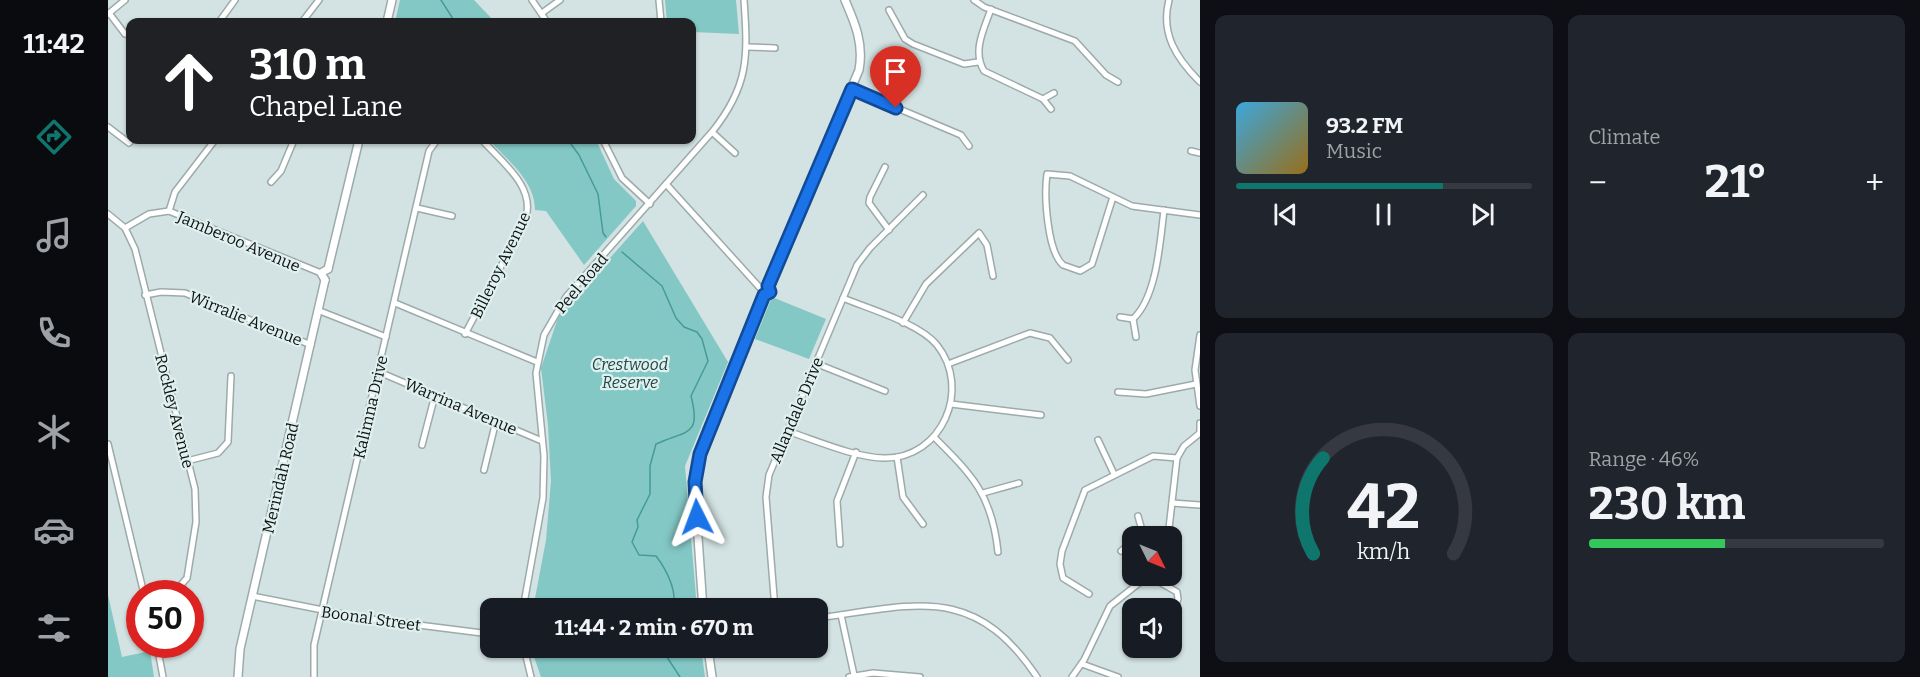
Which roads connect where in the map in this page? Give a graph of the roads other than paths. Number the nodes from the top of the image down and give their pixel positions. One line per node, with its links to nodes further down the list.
1 (125, 0): 15 (street)
2 (235, 0): 16 (street)
3 (319, 0): 17 (street)
4 (392, 0): 18 (main road)
5 (532, 0): 14 (street)
6 (560, 0): 14 (street)
7 (659, 0): 20 (street)
8 (744, 0): 22 (street, Peel Road)
9 (845, 0): 27 (main road)
10 (974, 0): 12 (street)
11 (1169, 0): 26 (street)
12 (991, 9): 24 (street); 25 (street)
13 (889, 10): 24 (street)
14 (542, 13): 19 (street)
15 (109, 14): 21 (street)
16 (222, 18)
17 (305, 18)
18 (388, 18)
19 (545, 18)
20 (661, 18)
21 (125, 34)
22 (747, 47): 23 (street); 32 (street, Peel Road)
23 (775, 48)
24 (978, 62): 29 (street)
25 (1118, 82)
26 (1200, 82)
27 (852, 89): 40 (street); 60 (main road)
28 (1054, 93): 29 (street)
29 (1043, 99): 30 (street)
30 (1051, 109)
31 (108, 127): 33 (street)
32 (712, 132): 43 (street); 46 (street, Peel Road)
33 (126, 141)
34 (212, 144): 52 (street)
35 (292, 144): 45 (street)
36 (358, 144): 58 (main road, Merindah Road)
37 (434, 144): 50 (street, Kalimna Drive)
38 (486, 144): 68 (street, Billeroy Avenue)
39 (605, 144): 49 (street)
40 (969, 146)
41 (1200, 146): 42 (street)
42 (1196, 152)
43 (735, 153)
44 (885, 167): 57 (street)
45 (271, 182)
46 (666, 184): 49 (street, Peel Road); 60 (street)
47 (923, 195): 57 (street, Allandale Drive)
48 (1113, 197): 48 (street); 51 (street)
49 (650, 204): 74 (street, Peel Road)
50 (417, 208): 55 (street); 63 (street, Kalimna Drive)
51 (1164, 210): 54 (street); 66 (street)
52 (169, 211): 56 (street, Jamberoo Avenue); 58 (street, Jamberoo Avenue)
53 (108, 214): 56 (street, Rockley Avenue)
54 (1200, 215)
55 (452, 216)
56 (125, 228): 61 (street, Rockley Avenue)
57 (889, 230): 62 (street, Allandale Drive)
58 (324, 274): 64 (main road, Merindah Road)
59 (993, 276): 67 (street)
60 (764, 290): 118 (main road)
61 (145, 295): 72 (street, Wirralie Avenue); 98 (street, Rockley Avenue)
62 (843, 298): 67 (street); 75 (street, Allandale Drive)
63 (395, 303): 68 (street); 70 (street, Kalimna Drive)
64 (320, 311): 70 (street); 72 (main road, Merindah Road)
65 (1120, 317): 66 (street)
66 (1132, 319): 71 (street)
67 (903, 323): 76 (street)
68 (465, 334): 74 (street)
69 (1200, 336): 79 (street)
70 (386, 337): 77 (street, Kalimna Drive)
71 (1136, 337)
72 (311, 345): 116 (main road, Merindah Road)
73 (1068, 360): 76 (street)
74 (537, 362): 92 (street, Peel Road)
75 (815, 363): 80 (street); 88 (street, Allandale Drive)
76 (948, 364): 83 (street)
77 (379, 372): 82 (street, Warrina Avenue); 121 (street, Kalimna Drive)
78 (231, 376): 98 (street)
79 (1196, 384): 81 (street); 84 (street)
80 (885, 391)
81 (1118, 392)
82 (435, 395): 86 (street, Warrina Avenue); 94 (street)
83 (951, 404): 85 (street); 90 (street)
84 (1200, 406)
85 (1041, 416)
86 (496, 421): 92 (street, Warrina Avenue); 99 (street)
87 (1200, 423): 89 (street)
88 (787, 431): 95 (street); 119 (street, Allandale Drive)
89 (1200, 433): 97 (street)
90 (934, 437): 96 (street); 102 (street)
91 (1098, 440): 100 (street)
92 (542, 441): 117 (street, Peel Road)
93 (108, 444): 111 (street)
94 (422, 445)
95 (856, 452): 96 (street); 109 (street)
96 (897, 457): 106 (street)
97 (1177, 458): 100 (street); 103 (street)
98 (187, 461): 112 (street, Rockley Avenue)
99 (484, 470)
100 (1114, 474): 115 (street)
101 (1019, 483): 102 (street)
102 (983, 493): 110 (street)
103 (1172, 503): 104 (street); 108 (street)
104 (1200, 504)
105 (1138, 516): 107 (street)
106 (923, 524)
107 (1140, 526)
108 (1169, 526)
109 (840, 544)
110 (998, 552)
111 (141, 580)
112 (185, 580)
113 (1129, 586): 128 (street)
114 (1166, 586): 120 (street)
115 (1089, 594)
116 (252, 596): 121 (street, Boonal Street); 131 (main road, Merindah Road)
117 (525, 598)
118 (702, 598)
119 (774, 598)
120 (1178, 598)
121 (322, 611): 124 (street, Boonal Street); 132 (street, Kalimna Drive)
122 (841, 615): 123 (street); 129 (street); 136 (street)
123 (828, 617)
124 (480, 632)
125 (159, 658): 130 (street)
126 (526, 658): 133 (street)
127 (709, 658): 134 (main road)
128 (1082, 664): 137 (street); 138 (street)
129 (851, 676): 135 (street)
130 (163, 677)
131 (238, 677)
132 (314, 677)
133 (531, 677)
134 (712, 677)
135 (920, 677)
136 (1037, 677)
137 (1072, 677)
138 (1119, 677)

